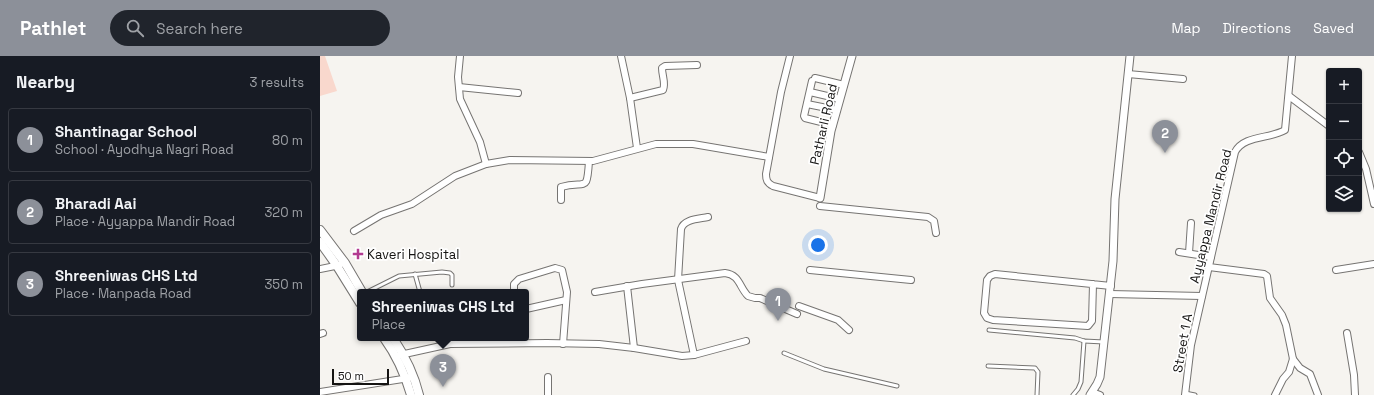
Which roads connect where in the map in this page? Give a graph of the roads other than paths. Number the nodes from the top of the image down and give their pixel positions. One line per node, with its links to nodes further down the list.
1 (460, 56): 11 (street)
2 (621, 56): 15 (street)
3 (790, 56): 22 (street)
4 (852, 56): 10 (street, Patharli Road)
5 (1130, 56): 8 (street)
6 (1292, 56): 14 (street, Ayyappa Mandir Road)
7 (697, 65): 15 (street)
8 (1128, 74): 9 (street); 50 (street)
9 (1183, 79)
10 (844, 85): 12 (street); 16 (street, Patharli Road)
11 (459, 87): 13 (street); 25 (street)
12 (810, 92): 16 (street); 17 (street)
13 (518, 93)
14 (1288, 96): 19 (street); 37 (street, Ayyappa Mandir Road)
15 (630, 98): 21 (street)
16 (840, 99): 18 (street, Patharli Road)
17 (807, 104): 18 (street); 20 (street)
18 (837, 110): 20 (street, Patharli Road)
19 (1326, 124)
20 (833, 125): 27 (street, Patharli Road)
21 (637, 148): 22 (street); 24 (street)
22 (769, 157): 27 (street)
23 (1362, 159): 28 (street)
24 (589, 160): 25 (street); 26 (street)
25 (486, 164): 32 (street)
26 (561, 200)
27 (820, 202): 33 (street)
28 (1374, 204)
29 (708, 217): 45 (street)
30 (1191, 222): 36 (street)
31 (320, 230): 39 (main road)
32 (354, 231)
33 (936, 233)
34 (320, 242): 39 (main road)
35 (1179, 252): 36 (street)
36 (1189, 253): 37 (street)
37 (1211, 257): 40 (street, Ayyappa Mandir Road)
38 (1374, 264): 43 (street)
39 (341, 265): 41 (street); 54 (main road)
40 (1209, 267): 57 (street, Ayyappa Mandir Road); 75 (street)
41 (320, 269)
42 (810, 270): 46 (street)
43 (1336, 270)
44 (415, 274): 48 (lane); 51 (lane); 52 (lane)
45 (678, 280): 49 (street); 61 (street); 74 (street)
46 (911, 280)
47 (1093, 284): 47 (street); 50 (street)
48 (452, 285)
49 (627, 286): 55 (street); 71 (street)
50 (1111, 286): 56 (street)
51 (373, 289)
52 (419, 289)
53 (514, 289): 58 (street)
54 (357, 292)
55 (595, 292)
56 (1110, 294): 57 (street); 69 (street)
57 (1202, 296): 82 (street, Street 1 A)
58 (566, 300): 60 (street); 70 (street)
59 (799, 306): 62 (street)
60 (529, 308)
61 (797, 314)
62 (850, 330)
63 (989, 330): 68 (lane)
64 (1347, 333): 92 (street)
65 (387, 341): 73 (main road)
66 (394, 341): 73 (main road)
67 (746, 341): 74 (street)
68 (1084, 341): 69 (lane); 87 (lane)
69 (1104, 342): 81 (street)
70 (563, 344): 71 (street); 73 (street)
71 (634, 348): 74 (street)
72 (784, 353): 79 (lane)
73 (400, 355): 78 (main road)
74 (694, 355)
75 (1293, 359): 90 (street); 91 (street)
76 (988, 366): 86 (lane)
77 (548, 377): 85 (street)
78 (411, 378): 80 (street); 83 (main road); 84 (main road)
79 (897, 386)
80 (320, 392)
81 (1091, 394): 88 (street)
82 (1185, 394): 89 (lane)
83 (411, 395)
84 (420, 395)
85 (548, 395)
86 (1037, 395)
87 (1073, 395)
88 (1100, 395)
89 (1195, 395)
90 (1275, 395)
91 (1318, 395)
92 (1355, 395)

